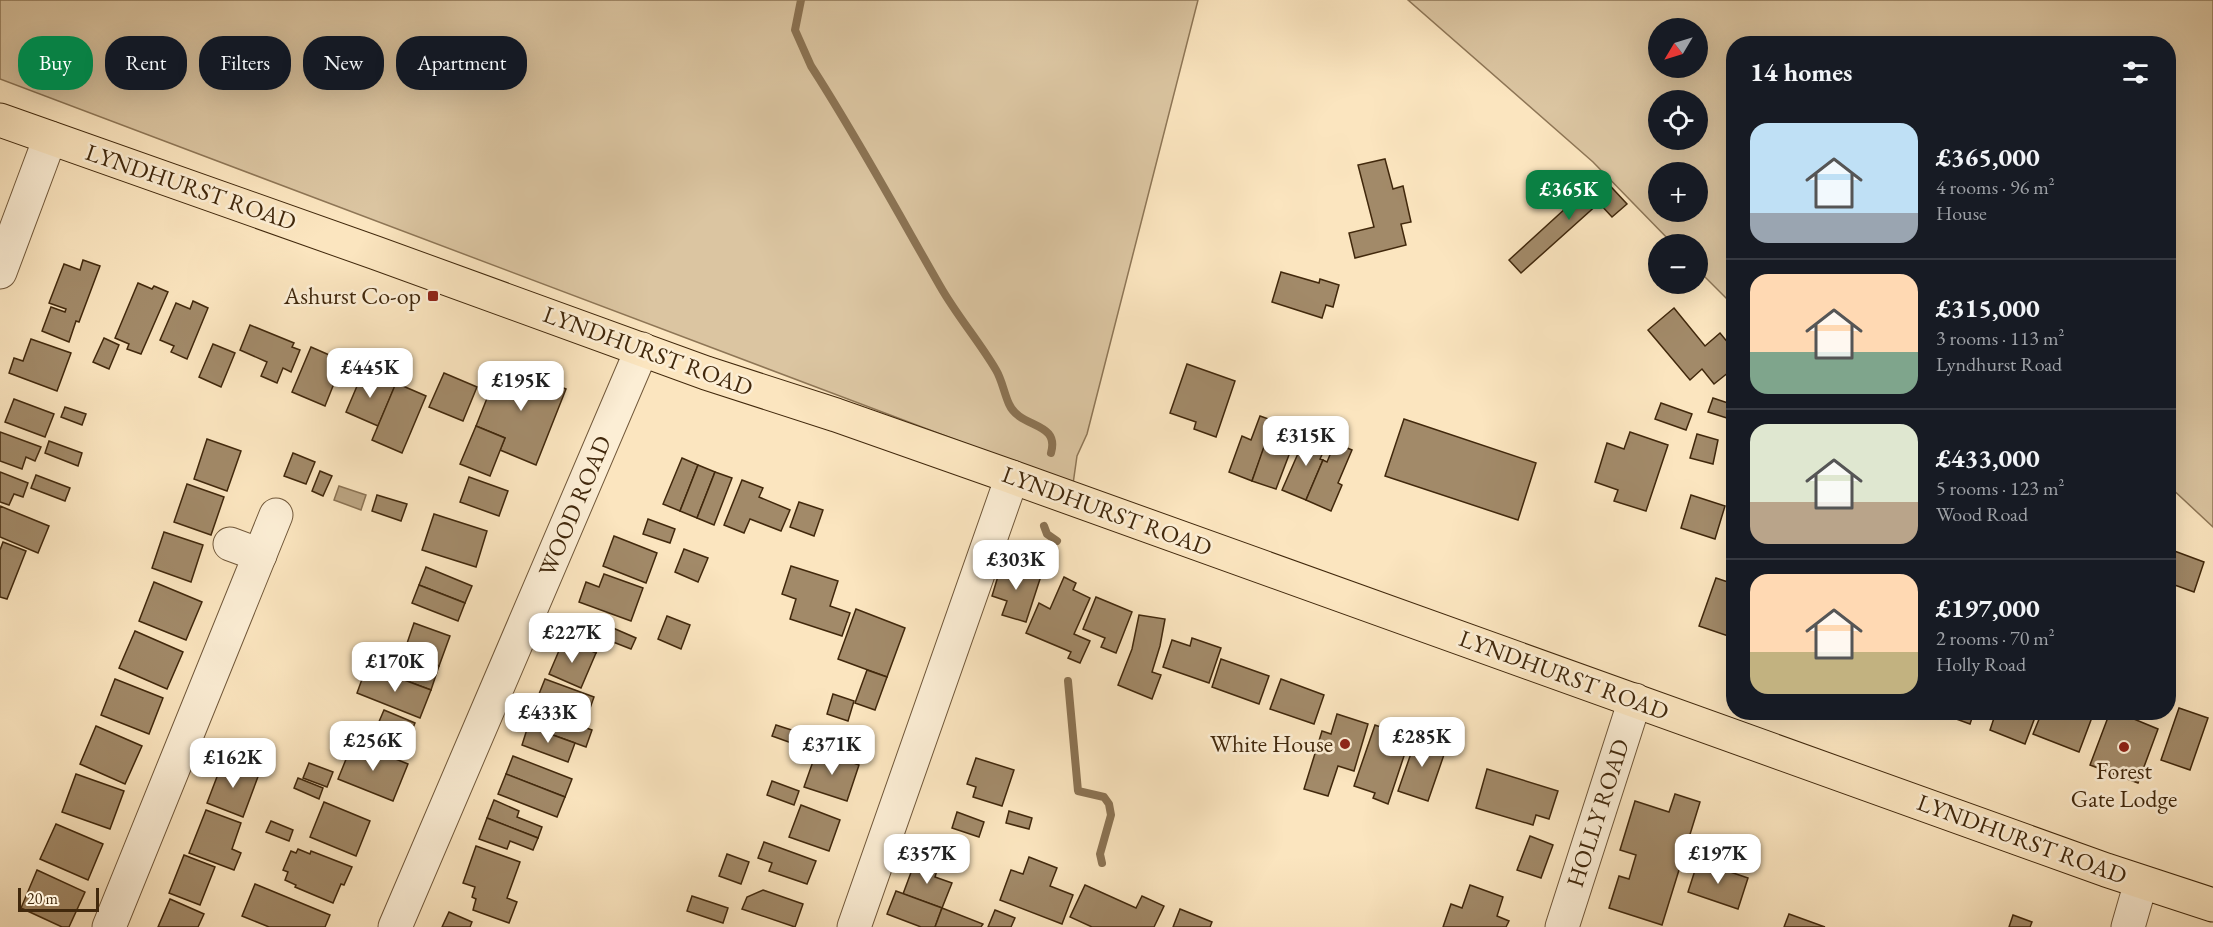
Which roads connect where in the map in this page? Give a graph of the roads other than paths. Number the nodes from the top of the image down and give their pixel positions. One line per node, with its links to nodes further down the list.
1 (0, 120): 2 (main road, LYNDHURST ROAD)
2 (50, 138): 3 (street); 4 (main road, LYNDHURST ROAD)
3 (0, 272)
4 (642, 349): 5 (main road, LYNDHURST ROAD); 11 (street, WOOD ROAD)
5 (1012, 477): 7 (main road, LYNDHURST ROAD); 12 (street)
6 (276, 515): 10 (street)
7 (1635, 700): 8 (main road, LYNDHURST ROAD); 13 (street, HOLLY ROAD)
8 (2141, 882): 9 (main road, LYNDHURST ROAD); 14 (street)
9 (2213, 905)
10 (109, 927)
11 (395, 927)
12 (855, 927)
13 (1562, 927)
14 (2128, 927)

